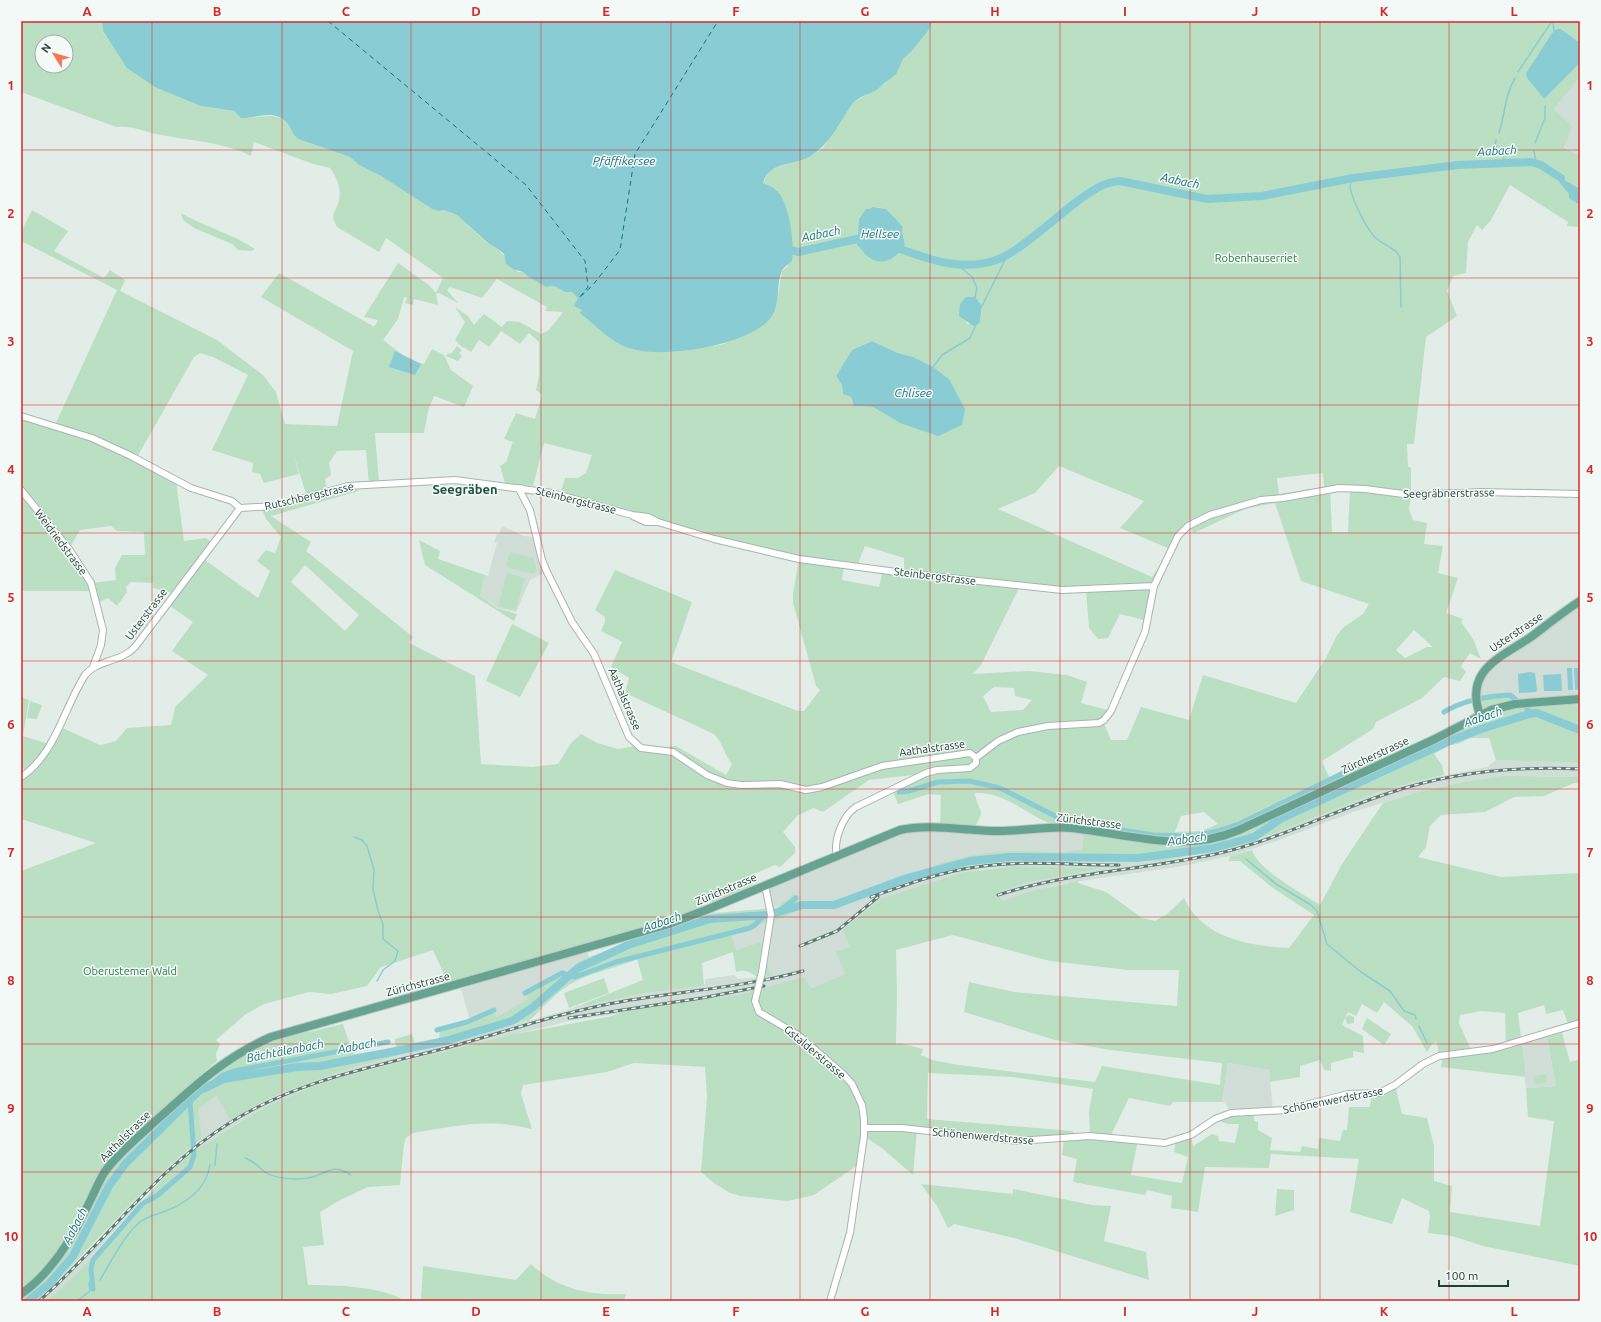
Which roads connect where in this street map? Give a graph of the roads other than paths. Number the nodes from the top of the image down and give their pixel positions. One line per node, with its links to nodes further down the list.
1 (21, 416): 5 (street)
2 (521, 488): 5 (street, Rutschbergstrasse); 6 (street, Steinbergstrasse); 11 (street, Aathalstrasse)
3 (21, 490): 8 (street, Weidriedstrasse)
4 (1580, 494): 6 (street, Seegräbnerstrasse)
5 (240, 508): 8 (street, Usterstrasse)
6 (1154, 586): 11 (street)
7 (1580, 600): 10 (main road, Usterstrasse)
8 (93, 667): 12 (street)
9 (1580, 699): 10 (main road, Zürcherstrasse)
10 (1480, 715): 13 (main road, Zürcherstrasse)
11 (976, 758): 14 (street)
12 (21, 777)
13 (1181, 842): 14 (main road, Zürichstrasse)
14 (837, 855): 15 (main road, Zürichstrasse)
15 (765, 885): 17 (main road, Zürichstrasse); 18 (street, Gstalderstrasse, bridge)
16 (1580, 1023): 18 (street, Schönenwerdstrasse)
17 (201, 1080): 19 (main road, Aathalstrasse)
18 (864, 1128): 20 (street, Gstalderstrasse)
19 (21, 1294)
20 (830, 1301)

